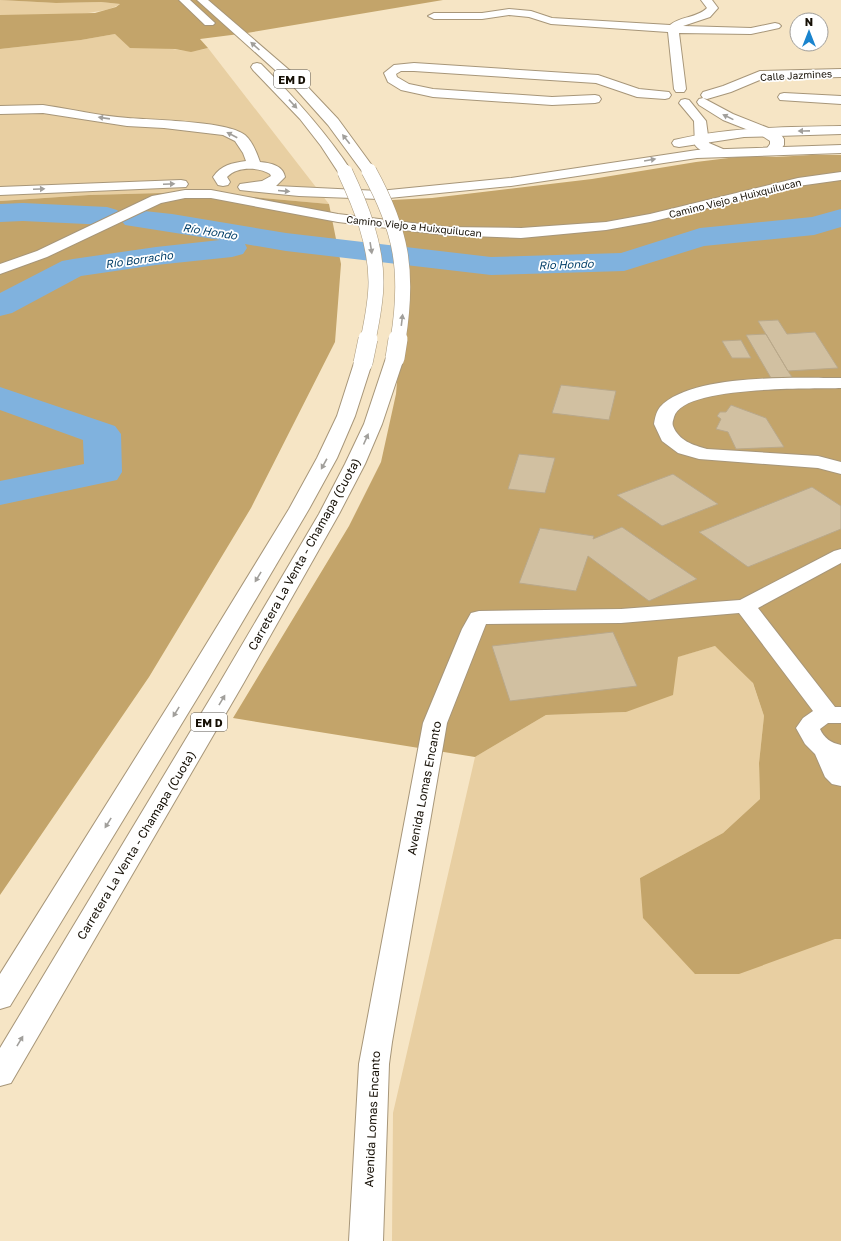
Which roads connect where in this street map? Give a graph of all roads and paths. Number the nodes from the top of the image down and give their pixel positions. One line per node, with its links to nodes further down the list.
1 (184, 0): 6 (main road)
2 (202, 0): 38 (main road, Carretera La Venta - Chamapa (Cuota) / EM D, one-way to 2, bridge)
3 (706, 0): 7 (main road)
4 (434, 16): 7 (main road)
5 (775, 26): 7 (main road)
6 (216, 29)
7 (673, 29): 10 (main road)
8 (249, 60): 37 (main road, EM D, one-way to 37, bridge)
9 (841, 73): 10 (main road, Calle Jazmines)
10 (695, 93): 11 (main road); 15 (main road); 18 (main road, one-way to 10)
11 (665, 95): 13 (main road); 15 (main road)
12 (784, 96): 14 (main road)
13 (595, 99)
14 (841, 100)
15 (685, 103): 19 (main road)
16 (0, 110): 23 (main road, one-way to 16)
17 (841, 130): 18 (main road, one-way to 18)
18 (766, 132): 19 (main road); 21 (main road)
19 (702, 140): 22 (main road); 24 (main road)
20 (841, 149): 21 (main road)
21 (772, 151): 22 (main road)
22 (718, 152): 27 (main road, one-way to 22)
23 (254, 165): 24 (main road); 26 (main road)
24 (278, 175): 27 (main road)
25 (841, 176): 29 (main road, Camino Viejo a Huixquilucan)
26 (223, 182): 27 (main road); 28 (main road, one-way to 26)
27 (245, 187)
28 (0, 191)
29 (0, 269)
30 (841, 383): 31 (main road)
31 (841, 468)
32 (841, 555): 33 (main road, Avenida Lomas Encanto)
33 (745, 606): 34 (main road); 39 (main road, Avenida Lomas Encanto)
34 (835, 715): 35 (main road)
35 (833, 751): 36 (main road)
36 (841, 778)
37 (0, 998)
38 (0, 1074)
39 (366, 1241)

